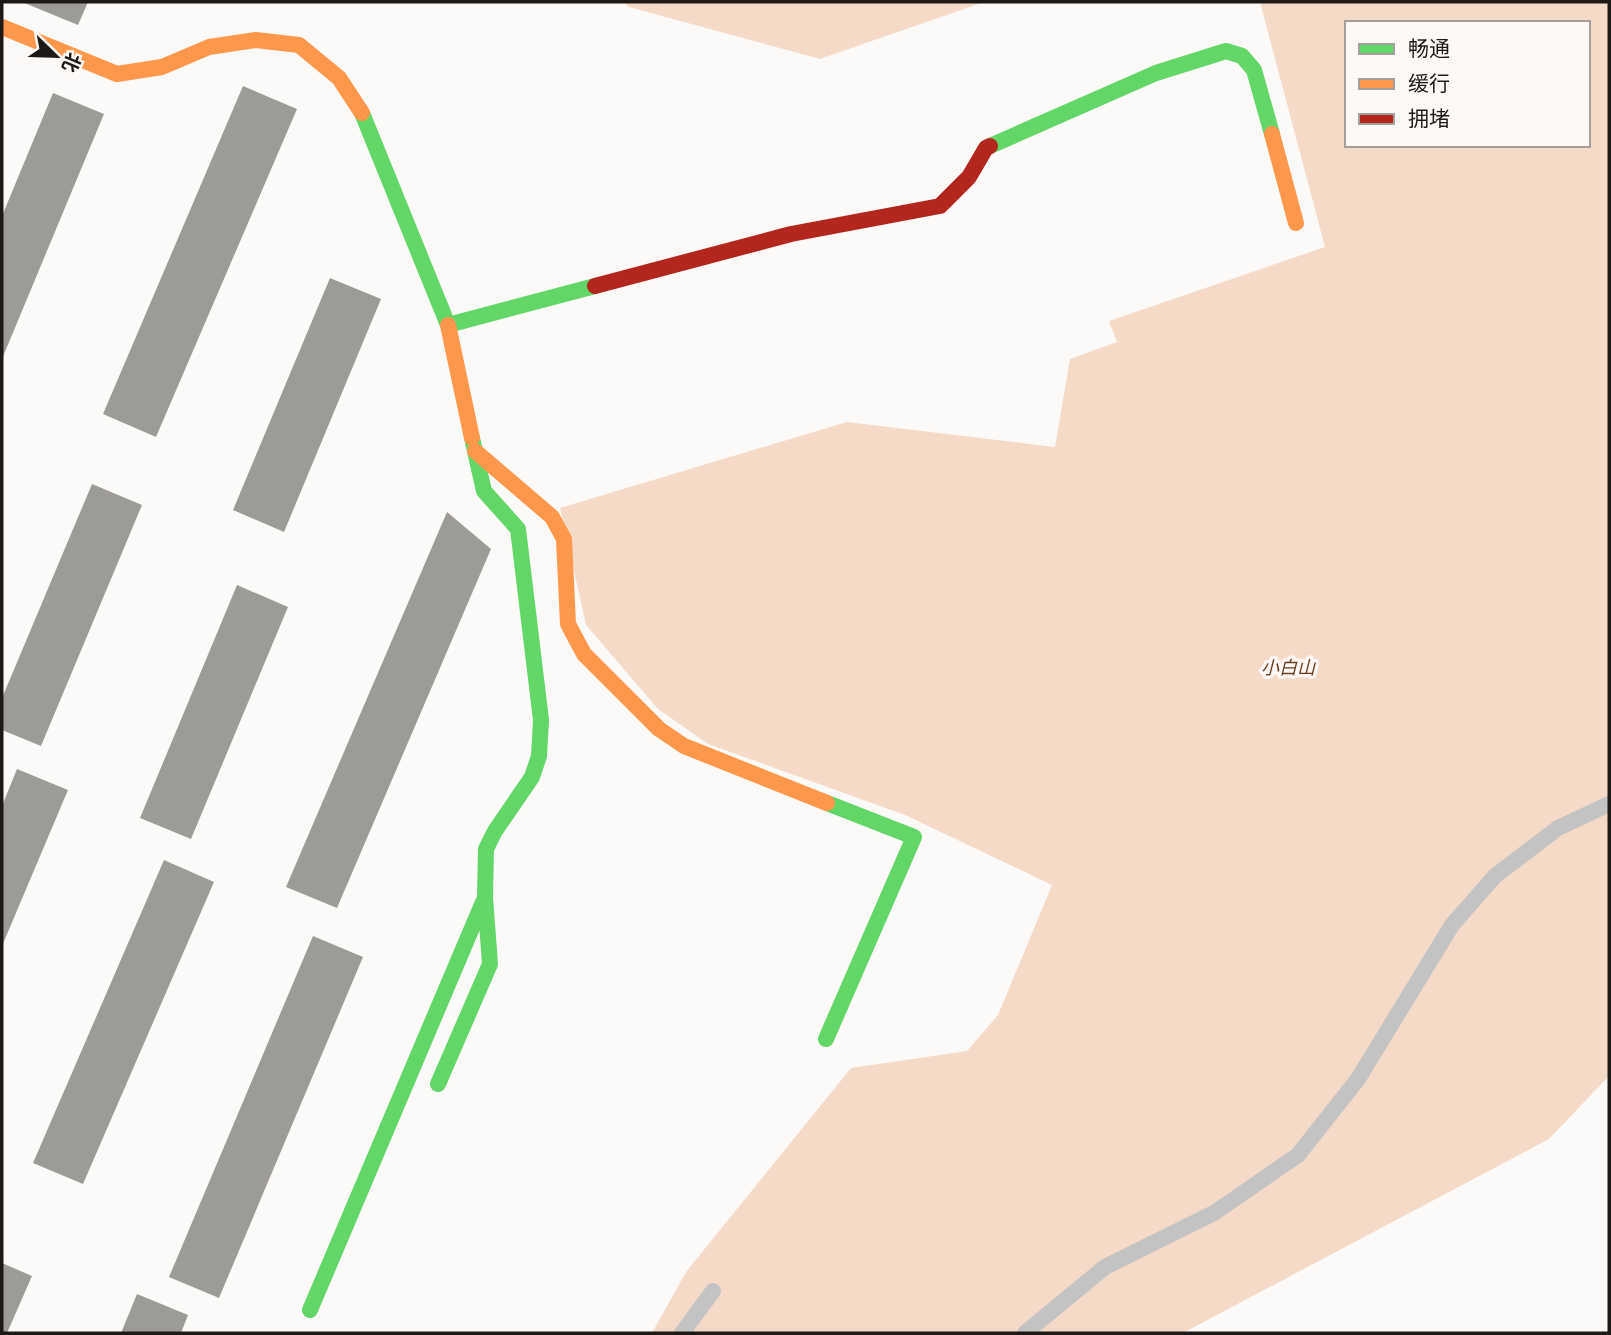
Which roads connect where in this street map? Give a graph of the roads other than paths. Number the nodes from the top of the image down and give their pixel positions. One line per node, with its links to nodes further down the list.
1 (2, 27): 3 (street)
2 (1296, 223): 3 (street)
3 (448, 325): 4 (street)
4 (475, 451): 6 (street); 7 (street)
5 (1609, 804): 12 (lane)
6 (485, 897): 8 (street); 10 (street)
7 (826, 1039)
8 (438, 1084)
9 (713, 1291): 11 (lane)
10 (310, 1310)
11 (682, 1333)
12 (1025, 1333)

